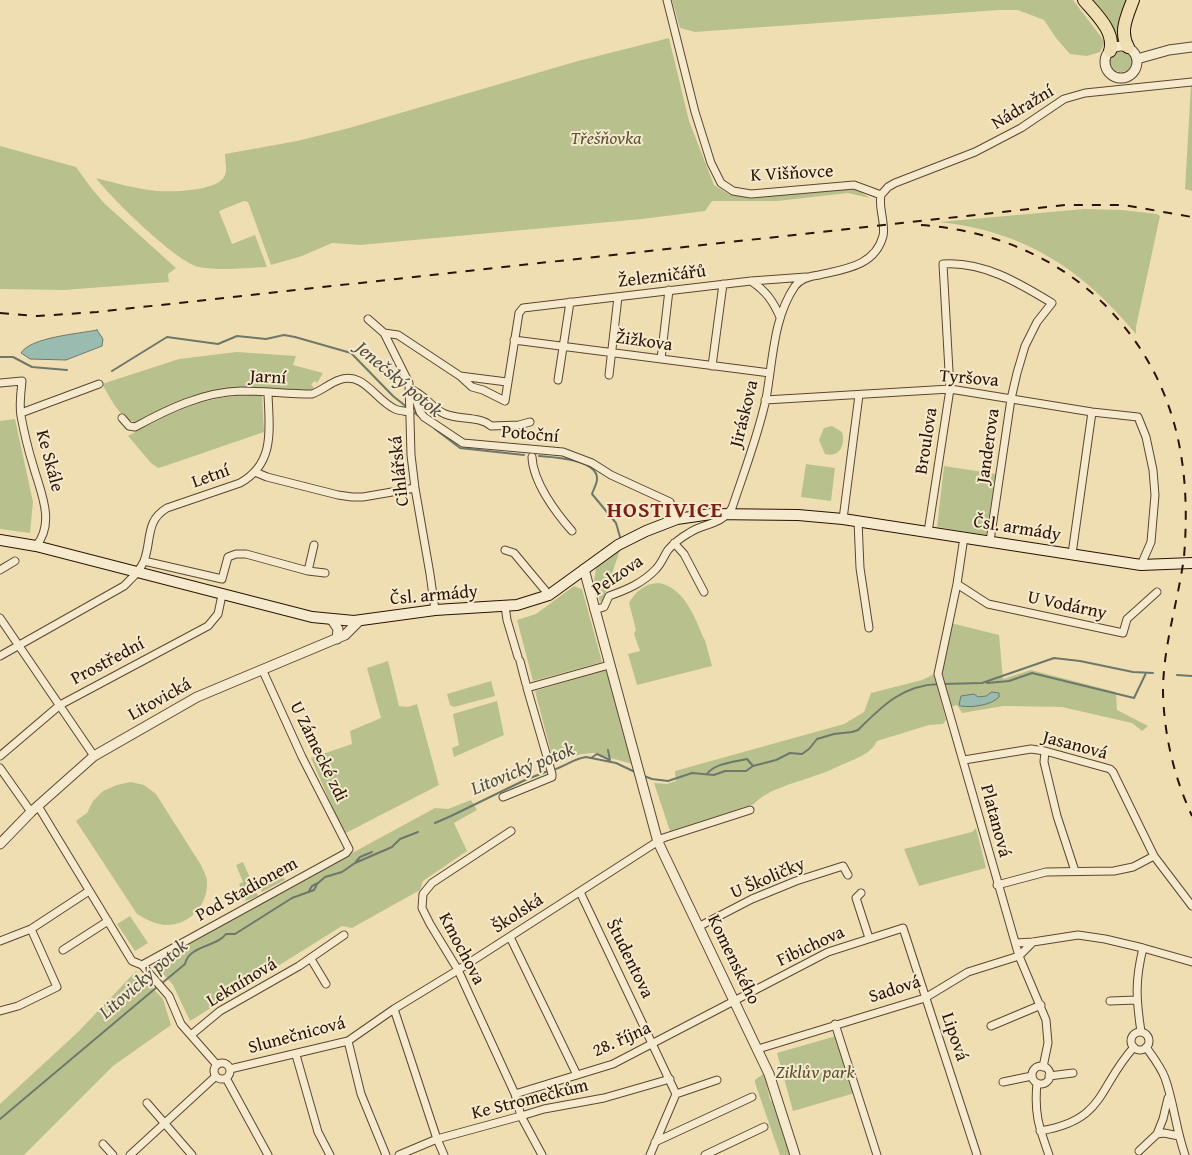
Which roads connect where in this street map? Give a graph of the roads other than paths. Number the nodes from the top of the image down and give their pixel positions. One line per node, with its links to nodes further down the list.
1 (667, 0): 9 (street, K Višňovce)
2 (1084, 0): 6 (highway)
3 (1133, 0): 5 (highway)
4 (1192, 47): 7 (street)
5 (1128, 48): 6 (street); 7 (street)
6 (1110, 51): 7 (street)
7 (1137, 59)
8 (1192, 82): 9 (street, Nádražní)
9 (880, 195): 10 (street)
10 (807, 277): 11 (street, Železničářů); 17 (street, Jiráskova)
11 (752, 281): 12 (street, Železničářů); 17 (street)
12 (723, 284): 13 (street, Železničářů); 24 (street)
13 (669, 290): 14 (street, Železničářů); 23 (street)
14 (618, 297): 15 (street, Železničářů); 22 (street)
15 (570, 302): 20 (street, Železničářů); 21 (street)
16 (1052, 303): 32 (street, Broulova); 36 (street, Janderova)
17 (780, 317): 25 (street, Jiráskova)
18 (368, 320): 19 (street)
19 (384, 333): 27 (street); 33 (street, Cihlářská)
20 (514, 340): 21 (street, Žižkova); 31 (street)
21 (563, 347): 22 (street, Žižkova); 28 (street)
22 (612, 352): 23 (street, Žižkova); 26 (street)
23 (661, 359): 24 (street, Žižkova)
24 (712, 366): 25 (street, Žižkova)
25 (770, 373): 37 (street, Jiráskova)
26 (609, 375)
27 (460, 376): 31 (street); 31 (street)
28 (558, 380)
29 (0, 382): 40 (street, Ke Skále)
30 (99, 384): 40 (street)
31 (507, 385)
32 (950, 389): 35 (street, Tyršova); 36 (street, Tyršova); 51 (street, Broulova)
33 (410, 392): 38 (street, Cihlářská); 42 (street); 47 (street, Potoční)
34 (268, 393): 38 (street, Jarní); 41 (street, Jarní); 44 (street, Letní)
35 (859, 395): 37 (street, Tyršova); 48 (street)
36 (1011, 399): 39 (street, Tyršova); 54 (street, Janderova)
37 (765, 400): 46 (street, Jiráskova)
38 (410, 409): 45 (street, Cihlářská)
39 (1092, 412): 59 (street); 63 (street, Tyršova)
40 (21, 414): 57 (street, Ke Skále)
41 (122, 418)
42 (530, 422)
43 (532, 457): 50 (street)
44 (255, 472): 45 (street); 61 (street, Letní)
45 (415, 488): 75 (street, Cihlářská)
46 (727, 514): 47 (main road, Čsl. armády); 48 (main road, Čsl. armády); 55 (street, Pelzova)
47 (677, 519): 65 (main road, Čsl. armády)
48 (843, 519): 49 (main road, Čsl. armády)
49 (858, 521): 51 (main road, Čsl. armády); 80 (street)
50 (572, 531)
51 (928, 532): 52 (main road, Čsl. armády)
52 (964, 537): 54 (main road, Čsl. armády); 69 (street)
53 (0, 540): 57 (main road, Čsl. armády)
54 (990, 541): 59 (main road, Čsl. armády)
55 (674, 543): 70 (street); 76 (street, Pelzova)
56 (314, 545): 66 (street)
57 (36, 546): 67 (main road, Čsl. armády)
58 (505, 550): 73 (street)
59 (1072, 554): 63 (main road, Čsl. armády)
60 (15, 561): 64 (street)
61 (144, 561): 66 (street); 67 (street, Letní)
62 (1192, 563): 63 (main road, Čsl. armády)
63 (1142, 565)
64 (0, 570)
65 (584, 570): 73 (main road, Čsl. armády); 76 (street, Komenského)
66 (308, 571): 68 (street)
67 (137, 573): 72 (main road, Čsl. armády); 82 (street, Letní)
68 (324, 573)
69 (957, 584): 71 (street, U Vodárny); 91 (street, Platanová)
70 (704, 592)
71 (1158, 592)
72 (222, 595): 78 (main road, Čsl. armády); 87 (street, Prostřední)
73 (548, 595): 74 (main road, Čsl. armády)
74 (505, 606): 75 (main road, Čsl. armády); 86 (street)
75 (435, 610): 79 (main road, Čsl. armády)
76 (594, 610): 84 (street, Komenského)
77 (0, 618): 82 (street)
78 (332, 620): 79 (main road, Čsl. armády); 81 (street)
79 (359, 621): 81 (street, Litovická)
80 (869, 628)
81 (337, 639): 85 (street, Litovická)
82 (19, 645): 83 (street, Letní); 87 (street)
83 (0, 656)
84 (609, 664): 93 (street); 97 (street, Komenského)
85 (262, 669): 90 (street, Litovická); 99 (street, U Zámecké zdi)
86 (526, 684)
87 (60, 705): 89 (street, Prostřední); 90 (street)
88 (1045, 751): 91 (street, Jasanová); 100 (street, Jasanová); 101 (street)
89 (0, 756)
90 (94, 756): 94 (street, Litovická)
91 (964, 760): 103 (street, Platanová)
92 (0, 768): 94 (street)
93 (503, 797)
94 (35, 809): 98 (street, Litovická); 104 (street)
95 (750, 810): 97 (street, Školská)
96 (511, 831): 124 (street, Kmochova)
97 (658, 842): 105 (street, Školská); 109 (street, Komenského)
98 (0, 844)
99 (349, 849): 123 (street, Pod Stadionem)
100 (1154, 856): 101 (street); 107 (street, Jasanová)
101 (1075, 871): 103 (street)
102 (848, 875): 109 (street, U Školičky)
103 (997, 885): 117 (street, Platanová)
104 (90, 891): 108 (street); 111 (street)
105 (580, 892): 113 (street, Školská); 138 (street, Študentova)
106 (861, 893): 114 (street)
107 (1192, 906)
108 (108, 921): 119 (street); 123 (street)
109 (698, 927): 128 (street, Komenského)
110 (902, 928): 114 (street, Fibichova); 126 (street, Lipová)
111 (31, 929): 115 (street); 132 (street)
112 (344, 935): 121 (street, Leknínová)
113 (510, 937): 124 (street, Školská); 147 (street)
114 (869, 938): 128 (street, Fibichova)
115 (0, 941)
116 (1033, 942): 117 (street); 118 (street); 120 (street, Sadová)
117 (1016, 943): 120 (street, Platanová)
118 (1143, 948): 122 (street); 127 (street)
119 (63, 950)
120 (1019, 956): 126 (street, Sadová); 130 (street, Platanová)
121 (311, 959): 125 (street); 136 (street, Leknínová)
122 (1192, 962)
123 (142, 964): 136 (street)
124 (458, 970): 131 (street, Školská); 156 (street, Kmochova)
125 (326, 984)
126 (925, 998): 133 (street, Sadová); 184 (street, Lipová)
127 (1136, 1000): 129 (street); 135 (street)
128 (735, 1001): 138 (street, 28. října); 141 (street, Komenského)
129 (1110, 1001)
130 (1041, 1005): 134 (street); 144 (street, Platanová)
131 (394, 1009): 137 (street, Slunečnicová); 167 (street)
132 (0, 1011)
133 (835, 1024): 141 (street, Sadová); 183 (street)
134 (992, 1026)
135 (1141, 1032): 139 (street); 140 (street)
136 (191, 1035): 143 (street)
137 (348, 1042): 142 (street, Slunečnicová); 176 (street)
138 (653, 1043): 147 (street, 28. října); 152 (street, Študentova)
139 (1134, 1047): 140 (street); 164 (street)
140 (1146, 1047): 158 (street)
141 (758, 1049): 182 (street, Komenského)
142 (296, 1054): 145 (street, Slunečnicová); 175 (street)
143 (217, 1065): 145 (street, Slunečnicová); 148 (street)
144 (1043, 1067): 149 (street); 150 (street)
145 (230, 1069): 151 (street, Slunečnicová)
146 (1073, 1073): 150 (street)
147 (577, 1075): 156 (street, 28. října)
148 (216, 1076): 151 (street); 162 (street)
149 (1032, 1076): 154 (street); 155 (street)
150 (1049, 1076): 155 (street)
151 (226, 1078): 174 (street)
152 (670, 1079): 157 (street, Študentova); 161 (street, Ke Stromečkům)
153 (717, 1080): 157 (street)
154 (1003, 1082)
155 (1037, 1084): 164 (street)
156 (515, 1094): 161 (street, Kmochova)
157 (676, 1094): 168 (street)
158 (1169, 1094): 165 (street); 166 (street)
159 (752, 1097): 168 (street)
160 (147, 1103): 162 (street)
161 (521, 1116): 167 (street, Ke Stromečkům); 179 (street, Kmochova)
162 (165, 1123): 172 (street); 173 (street)
163 (764, 1127): 181 (street)
164 (1040, 1131): 185 (street)
165 (1157, 1134): 166 (street); 170 (street)
166 (1179, 1136): 186 (street)
167 (436, 1139): 177 (street, Ke Stromečkům); 178 (street)
168 (655, 1142): 180 (street)
169 (103, 1144): 171 (street)
170 (1139, 1151)
171 (113, 1155)
172 (130, 1155)
173 (192, 1155)
174 (268, 1155)
175 (330, 1155)
176 (386, 1155)
177 (399, 1155)
178 (444, 1155)
179 (542, 1155)
180 (650, 1155)
181 (705, 1155)
182 (795, 1155)
183 (877, 1155)
184 (977, 1155)
185 (1049, 1155)
186 (1185, 1155)

